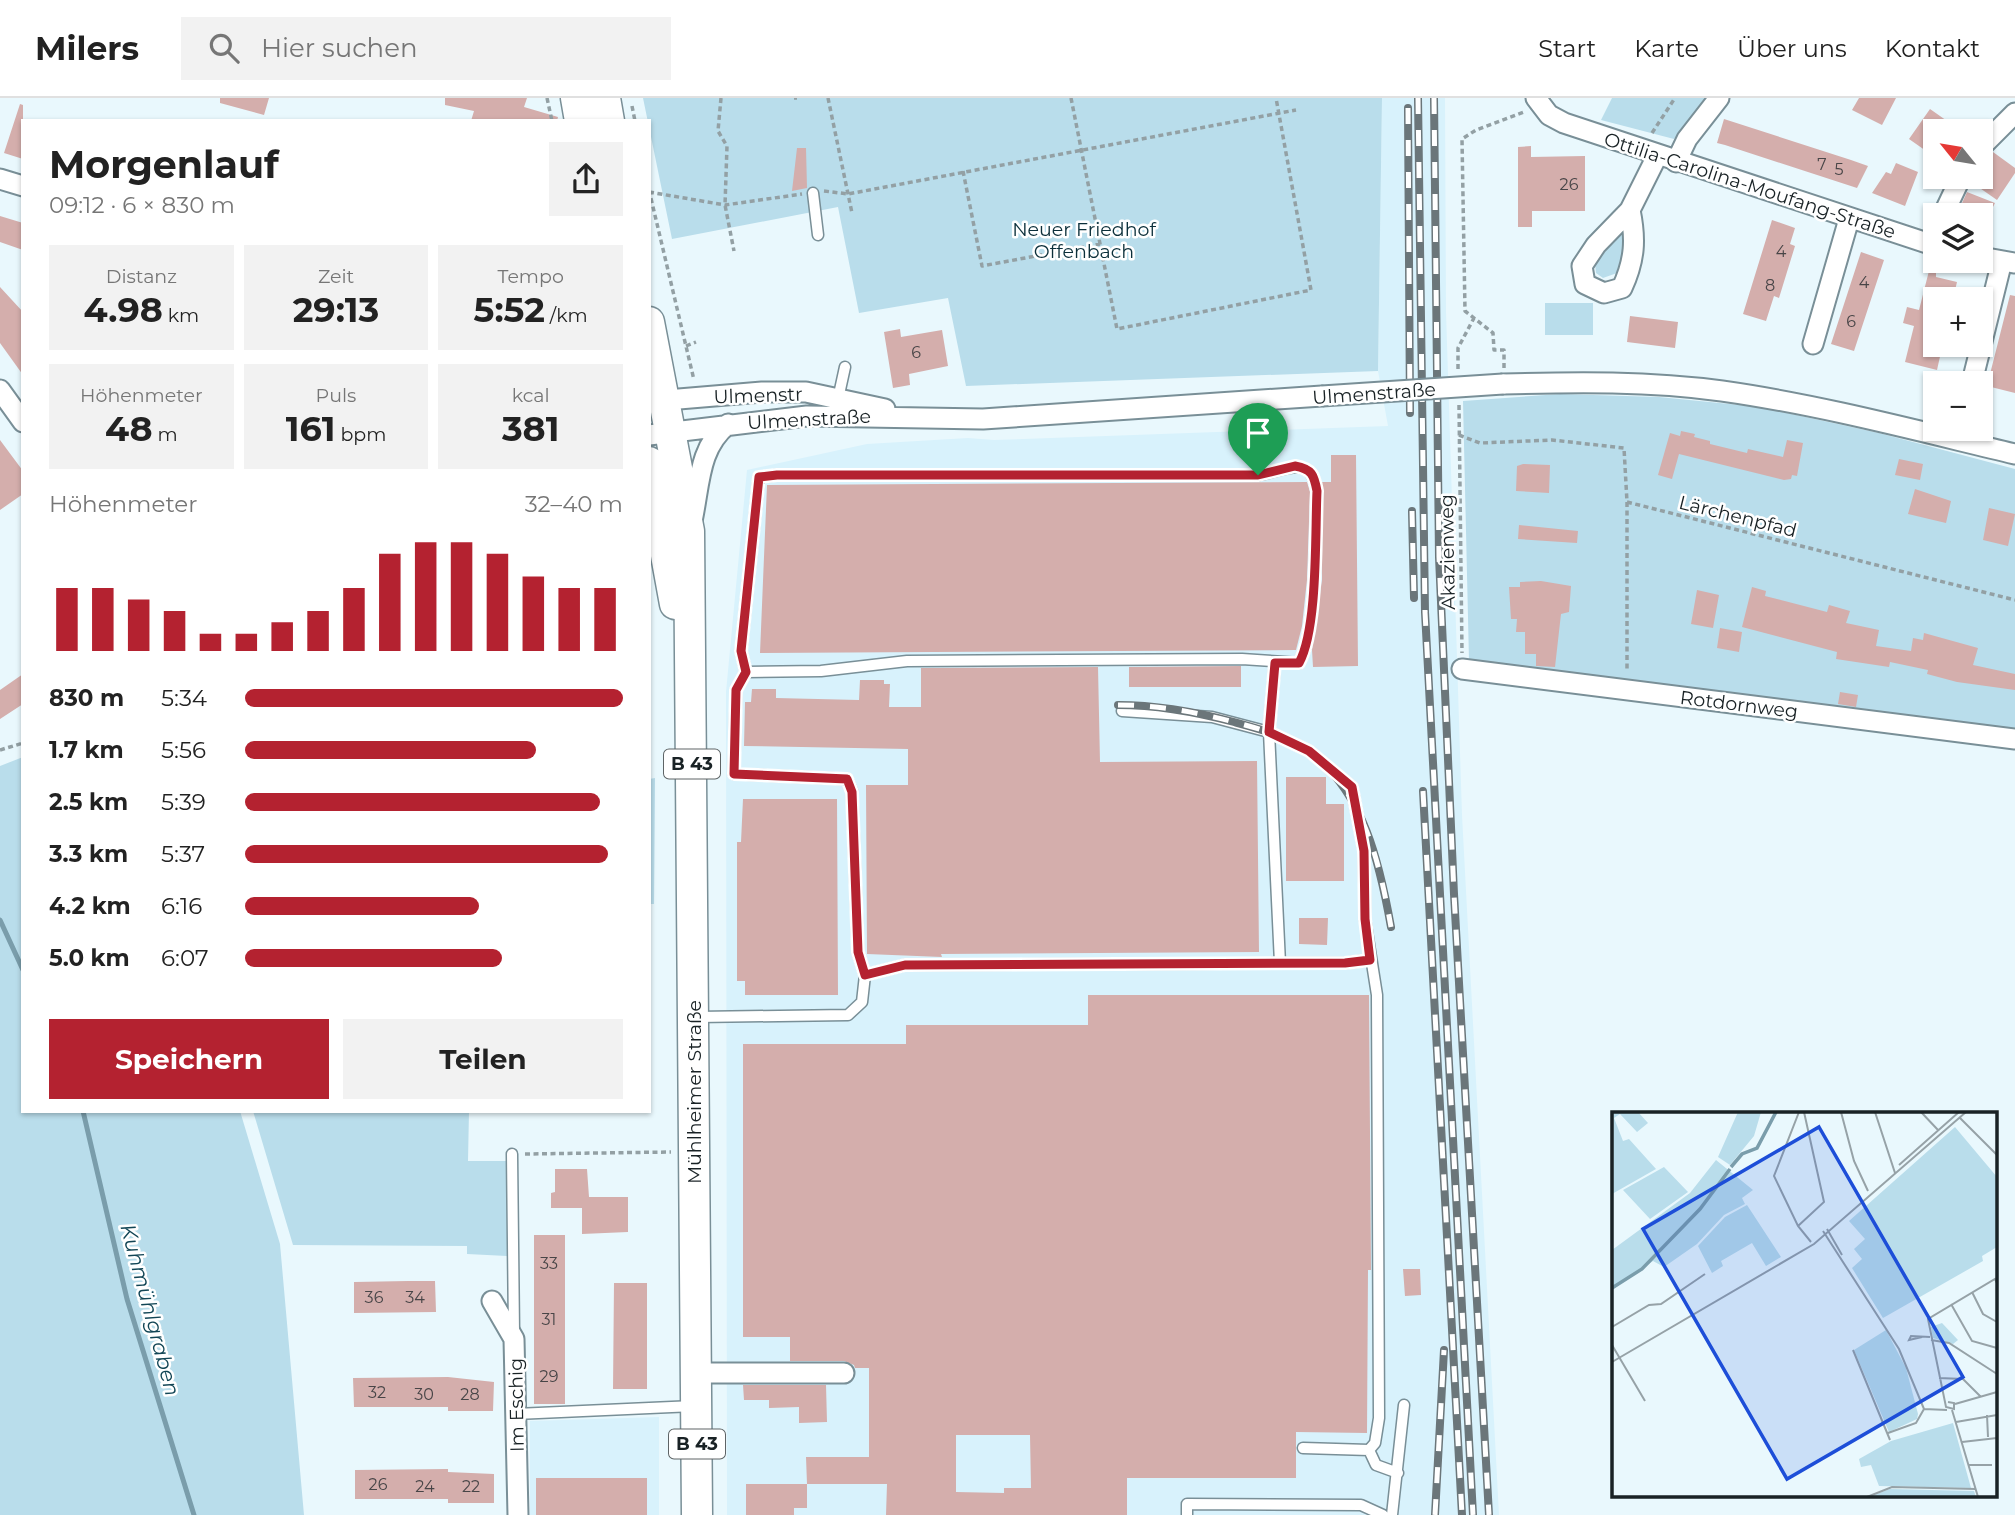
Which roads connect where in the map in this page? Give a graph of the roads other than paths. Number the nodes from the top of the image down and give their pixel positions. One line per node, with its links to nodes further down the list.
1 (576, 98): 6 (main road)
2 (605, 98): 7 (main road)
3 (1719, 98): 9 (street)
4 (1538, 102): 9 (street, Ottilia-Carolina-Moufang-Straße)
5 (2015, 113): 8 (street)
6 (580, 119)
7 (609, 119)
8 (1993, 135)
9 (1659, 156): 13 (street); 14 (street, Ottilia-Carolina-Moufang-Straße)
10 (0, 179): 11 (street)
11 (21, 185)
12 (813, 193): 15 (lane)
13 (1630, 210)
14 (1849, 219): 16 (street, Ottilia-Carolina-Moufang-Straße); 19 (street)
15 (818, 236)
16 (1923, 240)
17 (2008, 262): 21 (street)
18 (651, 342): 24 (main road, Mühlheimer Straße)
19 (1813, 344)
20 (845, 367): 23 (lane)
21 (1975, 371)
22 (0, 390): 27 (street)
23 (840, 397): 24 (street, Ulmenstr); 25 (street, Ulmenstr); 26 (lane)
24 (657, 401): 29 (main road, Mühlheimer Straße)
25 (906, 415): 26 (street, Ulmenstraße); 30 (street, Ulmenstraße, bridge)
26 (807, 416): 28 (street, Ulmenstraße)
27 (21, 419)
28 (728, 424): 29 (street, Ulmenstraße); 32 (street, Ulmenstraße)
29 (660, 433): 32 (main road, Mühlheimer Straße)
30 (2015, 454)
31 (651, 470): 32 (main road, Mühlheimer Straße / B 43)
32 (668, 541): 42 (main road, Mühlheimer Straße / B 43)
33 (1275, 663): 35 (lane); 35 (lane); 37 (lane)
34 (1462, 669): 38 (street, Rotdornweg)
35 (746, 672): 41 (lane)
36 (1122, 711): 37 (lane)
37 (1269, 732): 39 (lane); 40 (lane)
38 (2015, 739)
39 (1370, 960): 40 (lane); 52 (lane)
40 (1280, 963): 41 (lane)
41 (865, 975): 42 (lane)
42 (694, 1017): 46 (main road, Mühlheimer Straße / B 43)
43 (512, 1154): 45 (lane)
44 (492, 1301): 45 (street, Im Eschig)
45 (514, 1339): 50 (street, Im Eschig)
46 (697, 1373): 47 (street); 49 (main road, Mühlheimer Straße / B 43)
47 (844, 1373)
48 (1404, 1405): 53 (lane)
49 (697, 1406): 50 (lane); 55 (main road, Mühlheimer Straße / B 43)
50 (516, 1414): 54 (street, Im Eschig)
51 (1303, 1448): 52 (lane)
52 (1369, 1450): 53 (lane)
53 (1398, 1473): 58 (lane)
54 (518, 1515)
55 (697, 1515)
56 (1187, 1515): 57 (lane)
57 (1383, 1515)
58 (1392, 1515)

